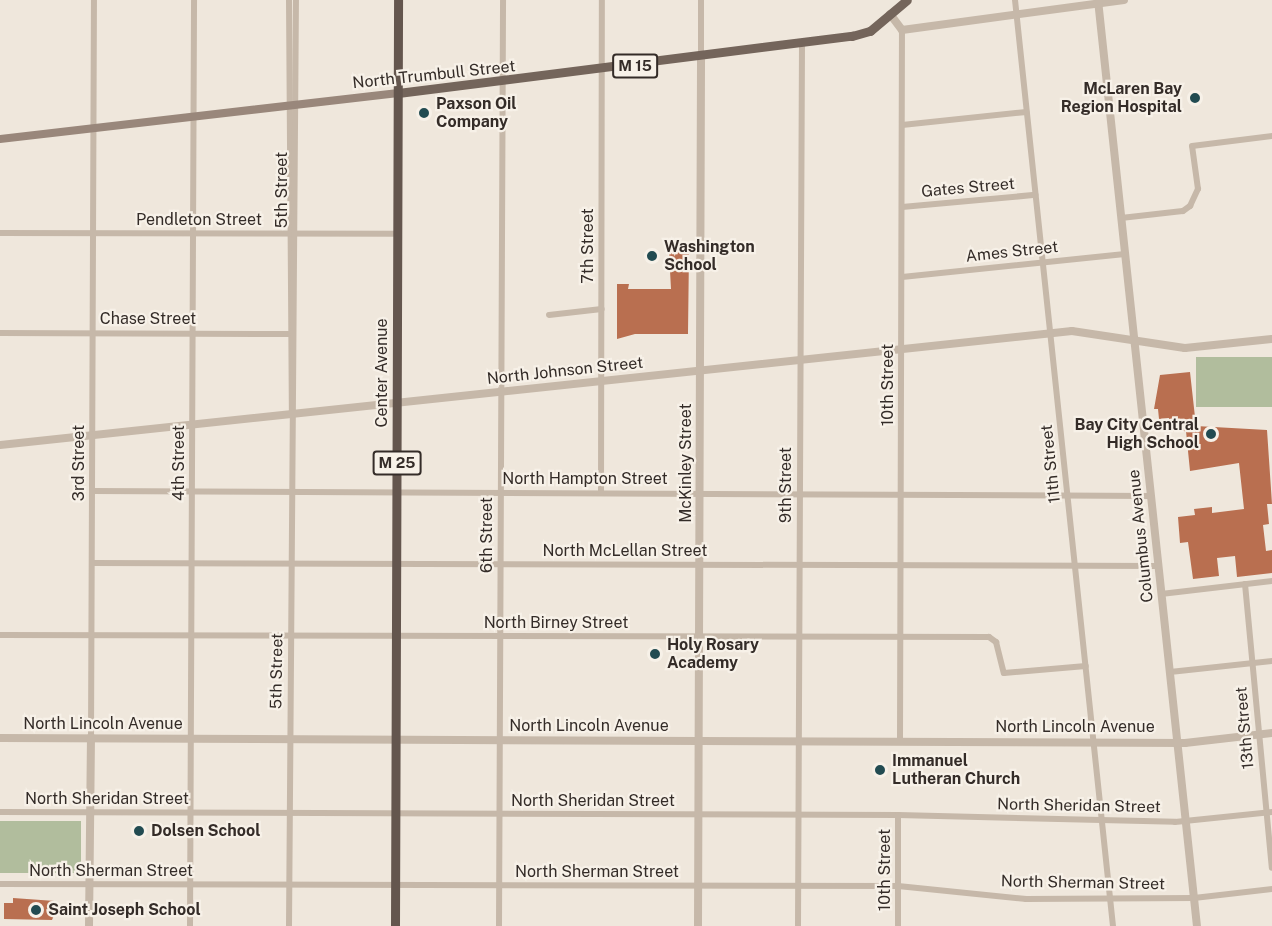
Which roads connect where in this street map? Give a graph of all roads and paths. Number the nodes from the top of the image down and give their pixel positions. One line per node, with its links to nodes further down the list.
1 (94, 0): 25 (street, 3rd Street)
2 (194, 0): 23 (street, 4th Street)
3 (289, 0): 21 (street, 5th Street)
4 (296, 0): 21 (street, 5th Street)
5 (398, 0): 20 (highway, Center Avenue / M 25)
6 (503, 0): 19 (street, 6th Street)
7 (602, 0): 18 (street, 7th Street)
8 (701, 0): 17 (street, McKinley Street)
9 (907, 0): 13 (main road, M 15)
10 (1015, 0): 14 (street, 11th Street)
11 (1124, 0): 12 (street)
12 (1098, 2): 14 (street); 30 (street, Columbus Avenue)
13 (890, 14): 15 (street); 16 (main road, North Trumbull Street / M 15)
14 (1017, 15): 15 (street); 22 (street, 11th Street)
15 (902, 30): 24 (street, 10th Street)
16 (802, 44): 17 (main road, North Trumbull Street / M 15); 49 (street, 9th Street)
17 (701, 57): 18 (main road, North Trumbull Street / M 15); 50 (street, McKinley Street)
18 (602, 71): 19 (main road, North Trumbull Street / M 15); 39 (street, 7th Street)
19 (504, 82): 20 (main road, North Trumbull Street / M 15); 52 (street, 6th Street)
20 (398, 93): 21 (main road, North Trumbull Street); 35 (highway, Center Avenue / M 25)
21 (293, 106): 23 (main road, North Trumbull Street); 34 (street, 5th Street)
22 (1026, 112): 24 (street); 28 (street, 11th Street)
23 (194, 116): 25 (main road, North Trumbull Street); 33 (street, 4th Street)
24 (902, 125): 29 (street, 10th Street)
25 (93, 128): 27 (main road, North Trumbull Street); 32 (street, 3rd Street)
26 (1272, 136): 30 (street)
27 (0, 139)
28 (1035, 195): 29 (street, Gates Street); 37 (street, 11th Street)
29 (902, 207): 38 (street, 10th Street)
30 (1121, 218): 36 (street, Columbus Avenue)
31 (0, 233): 32 (street, Pendleton Street)
32 (93, 233): 33 (street, Pendleton Street); 42 (street, 3rd Street)
33 (193, 233): 34 (street, Pendleton Street); 43 (street, 4th Street)
34 (292, 234): 35 (street, Pendleton Street); 44 (street, 5th Street)
35 (397, 234): 53 (highway, Center Avenue / M 25)
36 (1125, 254): 37 (street, Ames Street); 46 (street, Columbus Avenue)
37 (1043, 263): 38 (street, Ames Street); 45 (street, 11th Street)
38 (902, 277): 48 (street, 10th Street)
39 (602, 309): 40 (street); 51 (street, 7th Street)
40 (549, 315)
41 (0, 333): 42 (street, Chase Street)
42 (93, 333): 43 (street, Chase Street); 56 (street, 3rd Street)
43 (192, 333): 44 (street, Chase Street); 55 (street, 4th Street)
44 (292, 334): 54 (street, 5th Street)
45 (1050, 334): 46 (street, North Johnson Street); 48 (street, North Johnson Street); 67 (street, 11th Street)
46 (1133, 339): 47 (street, North Johnson Street); 68 (street, Columbus Avenue)
47 (1272, 339)
48 (902, 349): 49 (street, North Johnson Street); 66 (street, 10th Street)
49 (800, 361): 50 (street, North Johnson Street); 65 (street, 9th Street)
50 (700, 371): 51 (street, North Johnson Street); 64 (street, McKinley Street)
51 (602, 381): 52 (street, North Johnson Street); 63 (street, 7th Street)
52 (503, 392): 53 (street, North Johnson Street); 62 (street, 6th Street)
53 (397, 403): 54 (street, North Johnson Street); 61 (highway, Center Avenue / M 25)
54 (292, 416): 55 (street, North Johnson Street); 60 (street, 5th Street)
55 (192, 425): 56 (street, North Johnson Street); 59 (street, 4th Street)
56 (92, 435): 57 (street, North Johnson Street); 58 (street, 3rd Street)
57 (0, 445)
58 (92, 491): 59 (street, North Hampton Street); 71 (street, 3rd Street)
59 (192, 491): 60 (street, North Hampton Street); 69 (street, 4th Street)
60 (292, 491): 61 (street, North Hampton Street); 70 (street, 5th Street)
61 (396, 491): 62 (street, North Hampton Street); 72 (highway, Center Avenue / M 25)
62 (501, 492): 63 (street, North Hampton Street); 73 (street, 6th Street)
63 (601, 493): 64 (street, North Hampton Street)
64 (700, 493): 65 (street, North Hampton Street); 74 (street, McKinley Street)
65 (800, 494): 66 (street, North Hampton Street); 75 (street, 9th Street)
66 (901, 494): 67 (street, North Hampton Street); 76 (street, 10th Street)
67 (1067, 495): 68 (street, North Hampton Street); 77 (street, 11th Street)
68 (1150, 496): 78 (street, Columbus Avenue)
69 (192, 562): 70 (street, North McLellan Street); 71 (street, North McLellan Street); 84 (street, 4th Street)
70 (291, 562): 72 (street, North McLellan Street); 85 (street, 5th Street)
71 (92, 563): 83 (street, 3rd Street)
72 (396, 563): 73 (street, North McLellan Street); 86 (highway, Center Avenue / M 25)
73 (501, 564): 74 (street, North McLellan Street); 87 (street, 6th Street)
74 (700, 565): 75 (street, North McLellan Street); 88 (street, McKinley Street)
75 (799, 566): 76 (street, North McLellan Street); 89 (street, 9th Street)
76 (901, 566): 77 (street, North McLellan Street); 90 (street, 10th Street)
77 (1074, 566): 78 (street, North McLellan Street); 93 (street, 11th Street)
78 (1158, 566): 81 (street, Columbus Avenue)
79 (1272, 581): 80 (street)
80 (1245, 584): 81 (street); 92 (street, 13th Street)
81 (1161, 594): 94 (street, Columbus Avenue)
82 (0, 635): 83 (street, North Birney Street)
83 (91, 635): 84 (street, North Birney Street); 97 (street, 3rd Street)
84 (191, 635): 85 (street, North Birney Street); 99 (street, 4th Street)
85 (291, 636): 86 (street, North Birney Street); 100 (street, 5th Street)
86 (396, 636): 87 (street, North Birney Street); 101 (highway, Center Avenue / M 25)
87 (500, 637): 88 (street, North Birney Street); 102 (street, 6th Street)
88 (699, 637): 89 (street, North Birney Street); 103 (street, McKinley Street)
89 (799, 637): 90 (street, North Birney Street); 104 (street, 9th Street)
90 (900, 638): 93 (street, North Birney Street); 105 (street, 10th Street)
91 (1272, 661): 92 (street)
92 (1253, 663): 94 (street); 96 (street, 13th Street)
93 (1086, 666): 106 (street, 11th Street)
94 (1170, 672): 107 (street, Columbus Avenue)
95 (1272, 733): 96 (street, North Lincoln Avenue)
96 (1260, 735): 107 (street, North Lincoln Avenue); 110 (street, 13th Street)
97 (91, 737): 98 (street, North Lincoln Avenue); 99 (street, North Lincoln Avenue); 109 (street, 3rd Street)
98 (0, 738)
99 (190, 738): 100 (street, North Lincoln Avenue); 111 (street, 4th Street)
100 (290, 739): 101 (street, North Lincoln Avenue); 112 (street, 5th Street)
101 (395, 739): 102 (street, North Lincoln Avenue); 113 (highway, Center Avenue / M 25)
102 (500, 739): 103 (street, North Lincoln Avenue); 114 (street, 6th Street)
103 (700, 739): 104 (street, North Lincoln Avenue); 115 (street, McKinley Street)
104 (799, 740): 105 (street, North Lincoln Avenue); 116 (street, 9th Street)
105 (900, 740): 106 (street, North Lincoln Avenue)
106 (1094, 741): 107 (street, North Lincoln Avenue); 118 (street, 11th Street)
107 (1177, 742): 119 (street, Columbus Avenue)
108 (0, 812): 109 (street, North Sheridan Street)
109 (91, 812): 111 (street, North Sheridan Street); 121 (street, 3rd Street)
110 (1269, 812): 119 (street, North Sheridan Street); 120 (street, 13th Street)
111 (190, 813): 112 (street, North Sheridan Street); 123 (street, 4th Street)
112 (290, 813): 113 (street, North Sheridan Street); 124 (street, 5th Street)
113 (395, 813): 114 (street, North Sheridan Street); 125 (highway, Center Avenue / M 25)
114 (500, 814): 115 (street, North Sheridan Street); 126 (street, 6th Street)
115 (699, 814): 116 (street, North Sheridan Street); 127 (street, McKinley Street)
116 (799, 815): 117 (street, North Sheridan Street); 129 (street, 9th Street)
117 (898, 815): 118 (street, North Sheridan Street); 128 (street, 10th Street)
118 (1101, 822): 119 (street, North Sheridan Street); 132 (street, 11th Street)
119 (1186, 822): 131 (street, Columbus Avenue)
120 (1272, 868)
121 (89, 884): 122 (street, North Sherman Street); 123 (street, North Sherman Street); 133 (street, 3rd Street)
122 (0, 885)
123 (190, 885): 124 (street, North Sherman Street); 134 (street, 4th Street)
124 (289, 885): 125 (street, North Sherman Street); 135 (street, 5th Street)
125 (395, 885): 126 (street, North Sherman Street); 136 (highway, Center Avenue / M 25)
126 (500, 885): 127 (street, North Sherman Street); 137 (street, 6th Street)
127 (699, 886): 129 (street, North Sherman Street); 138 (street, McKinley Street)
128 (898, 886): 129 (street, North Sherman Street); 132 (street, North Sherman Street); 140 (street, 10th Street)
129 (799, 887): 139 (street, 9th Street)
130 (1272, 889): 131 (street, North Sherman Street)
131 (1194, 898): 132 (street, North Sherman Street); 142 (street, Columbus Avenue)
132 (1110, 899): 141 (street, 11th Street)
133 (89, 926)
134 (190, 926)
135 (290, 926)
136 (395, 926)
137 (499, 926)
138 (698, 926)
139 (798, 926)
140 (898, 926)
141 (1113, 926)
142 (1197, 926)

